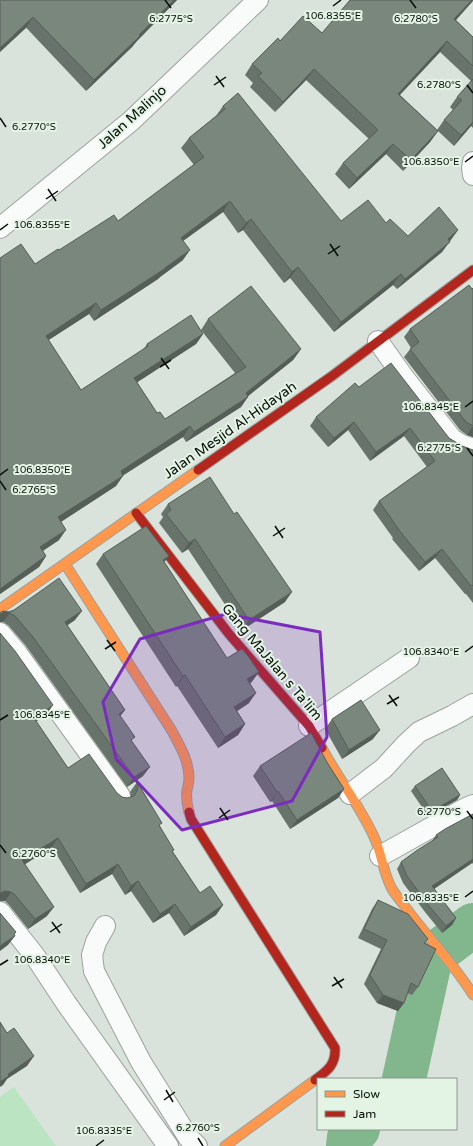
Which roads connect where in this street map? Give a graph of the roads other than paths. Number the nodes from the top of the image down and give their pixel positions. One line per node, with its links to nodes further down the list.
1 (258, 0): 4 (street, Jalan Malinjo)
2 (473, 162): 3 (street)
3 (473, 175)
4 (0, 228)
5 (473, 270): 6 (street, Jalan Mesjid Al-Hidayah)
6 (378, 341): 7 (street); 8 (street, Jalan Mesjid Al-Hidayah)
7 (473, 449)
8 (136, 513): 9 (street, Jalan Mesjid Al-Hidayah); 14 (street, Gang MaJalan s Ta'lim)
9 (65, 564): 10 (street, Jalan Mesjid Al-Hidayah); 22 (street)
10 (0, 609)
11 (0, 633): 16 (street)
12 (409, 658): 14 (street)
13 (473, 704): 15 (street)
14 (309, 726): 15 (street, Gang MaJalan s Ta'lim)
15 (350, 794): 18 (street, Gang MaJalan s Ta'lim)
16 (120, 796)
17 (473, 805): 18 (street)
18 (380, 856): 21 (street, Gang MaJalan s Ta'lim)
19 (0, 912): 24 (street)
20 (106, 926): 25 (street)
21 (473, 995)
22 (317, 1078)
23 (317, 1078): 26 (street)
24 (168, 1146)
25 (197, 1146)
26 (225, 1146)

